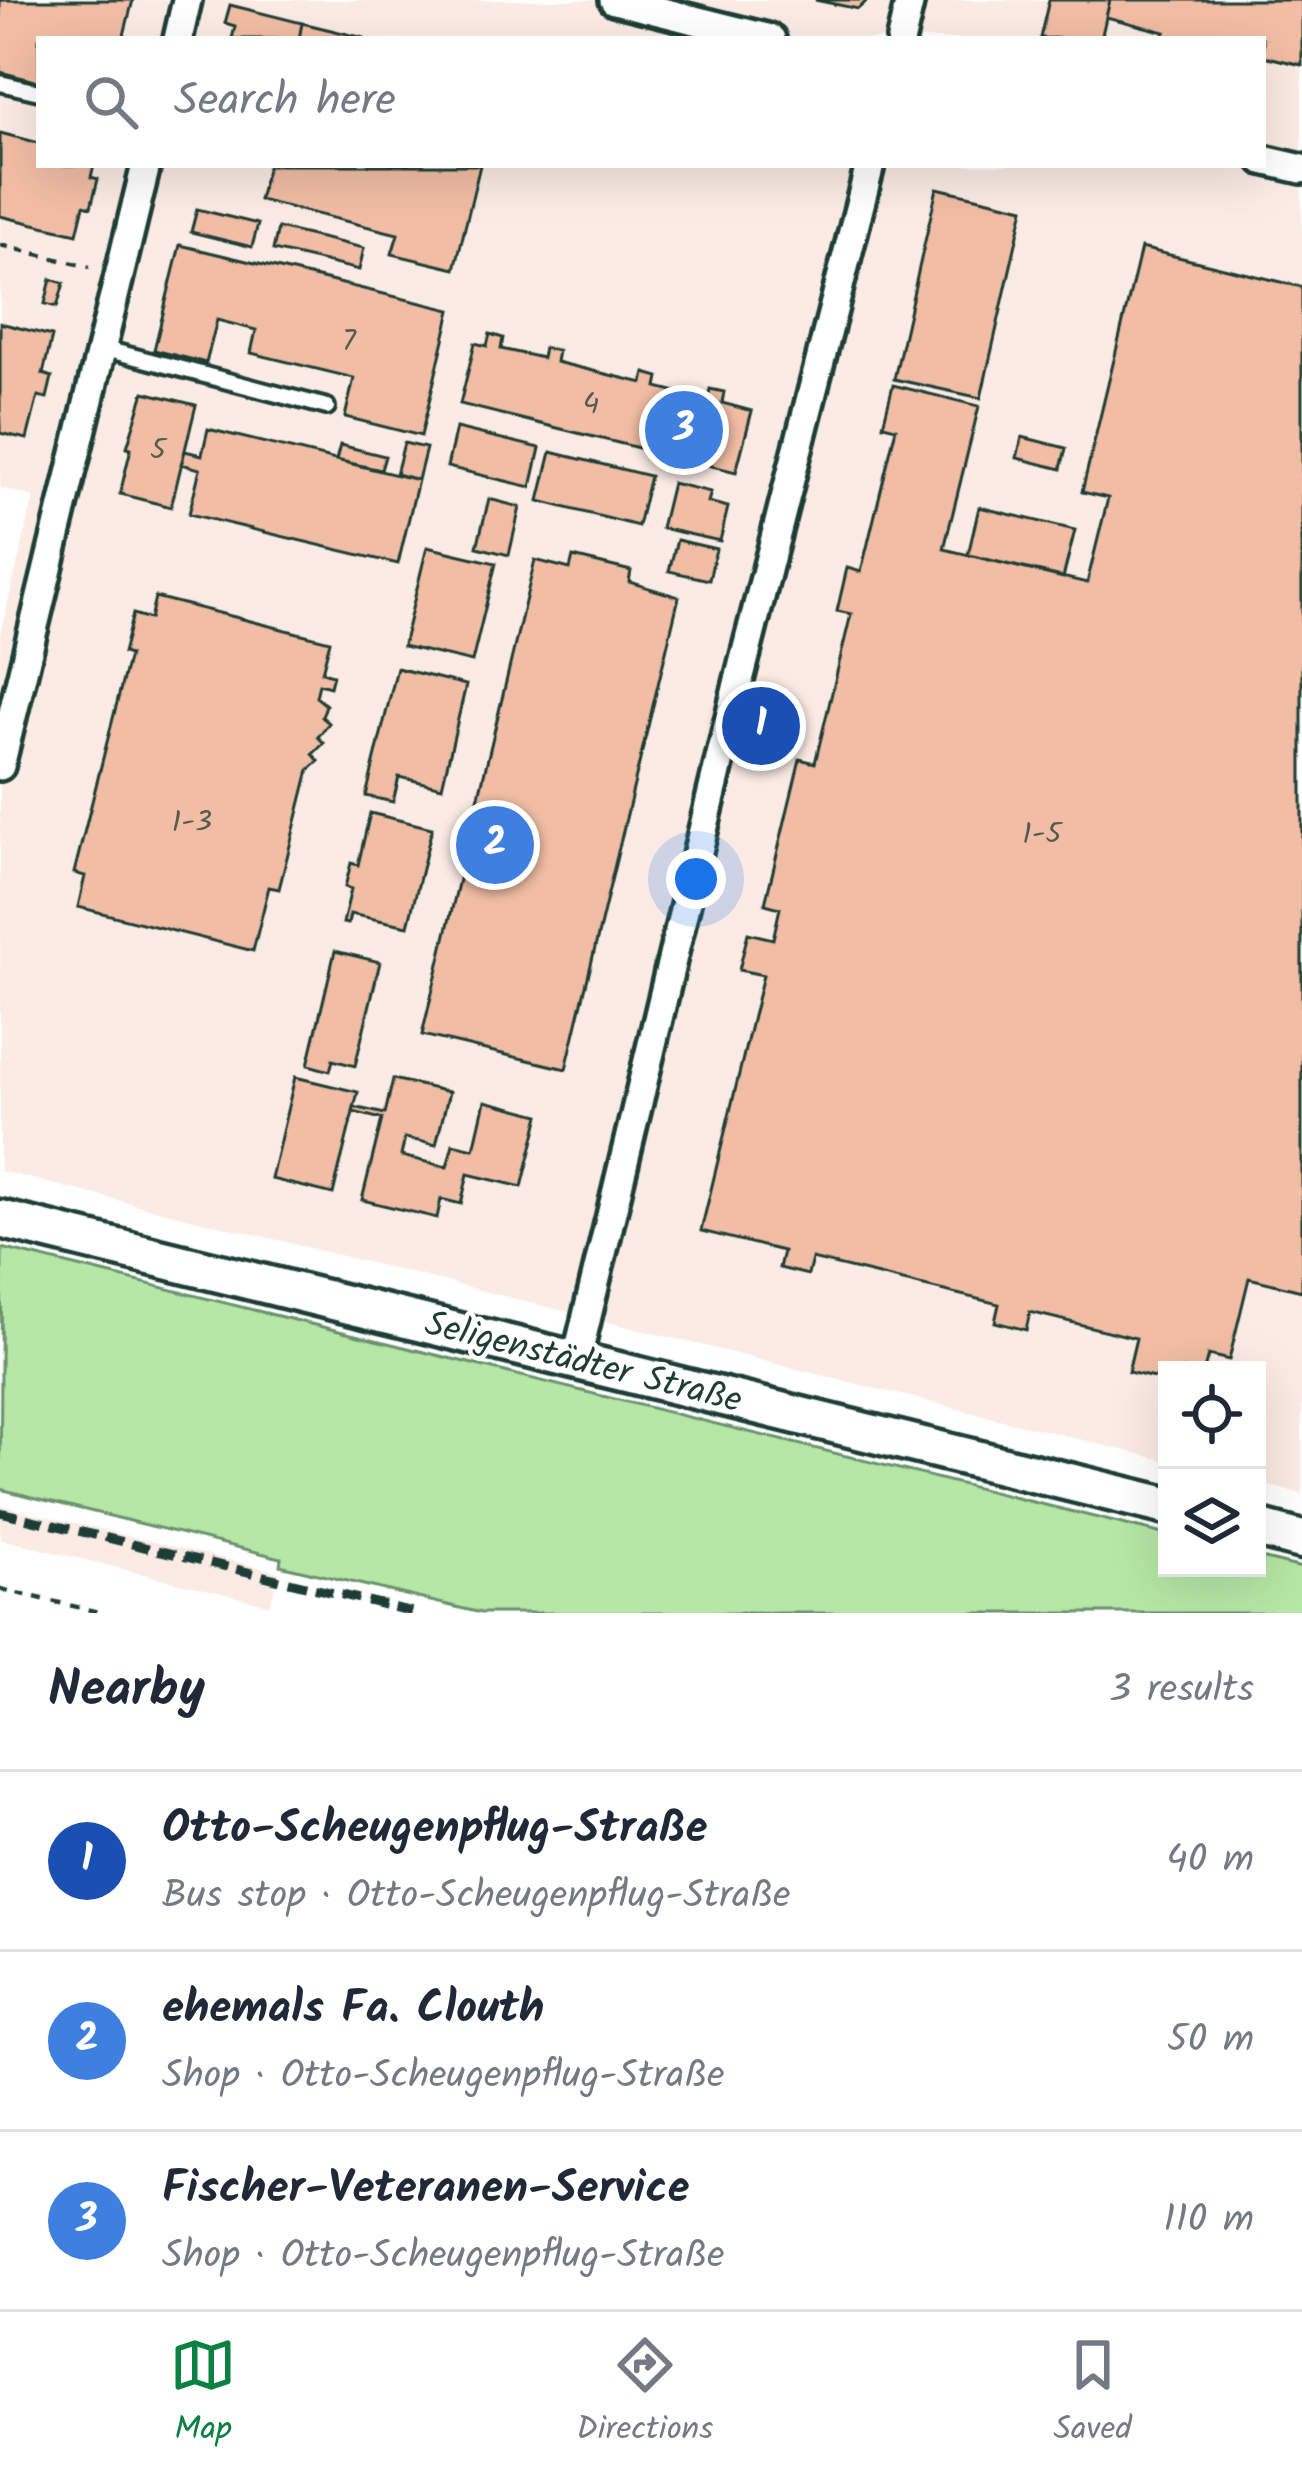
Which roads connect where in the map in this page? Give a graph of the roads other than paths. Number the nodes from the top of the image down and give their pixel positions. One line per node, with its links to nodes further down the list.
1 (187, 0): 4 (street)
2 (614, 0): 5 (street)
3 (910, 0): 6 (street)
4 (179, 36)
5 (759, 36)
6 (902, 36)
7 (0, 83): 8 (lane)
8 (36, 91)
9 (1266, 161): 12 (street)
10 (145, 168): 13 (street)
11 (869, 168): 17 (street)
12 (1302, 169)
13 (101, 348): 14 (lane); 15 (street)
14 (327, 407)
15 (0, 766)
16 (0, 1219): 17 (street, Seligenstädter Straße)
17 (577, 1358): 18 (street, Seligenstädter Straße)
18 (1158, 1504)
19 (1266, 1530): 20 (street)
20 (1302, 1540)

